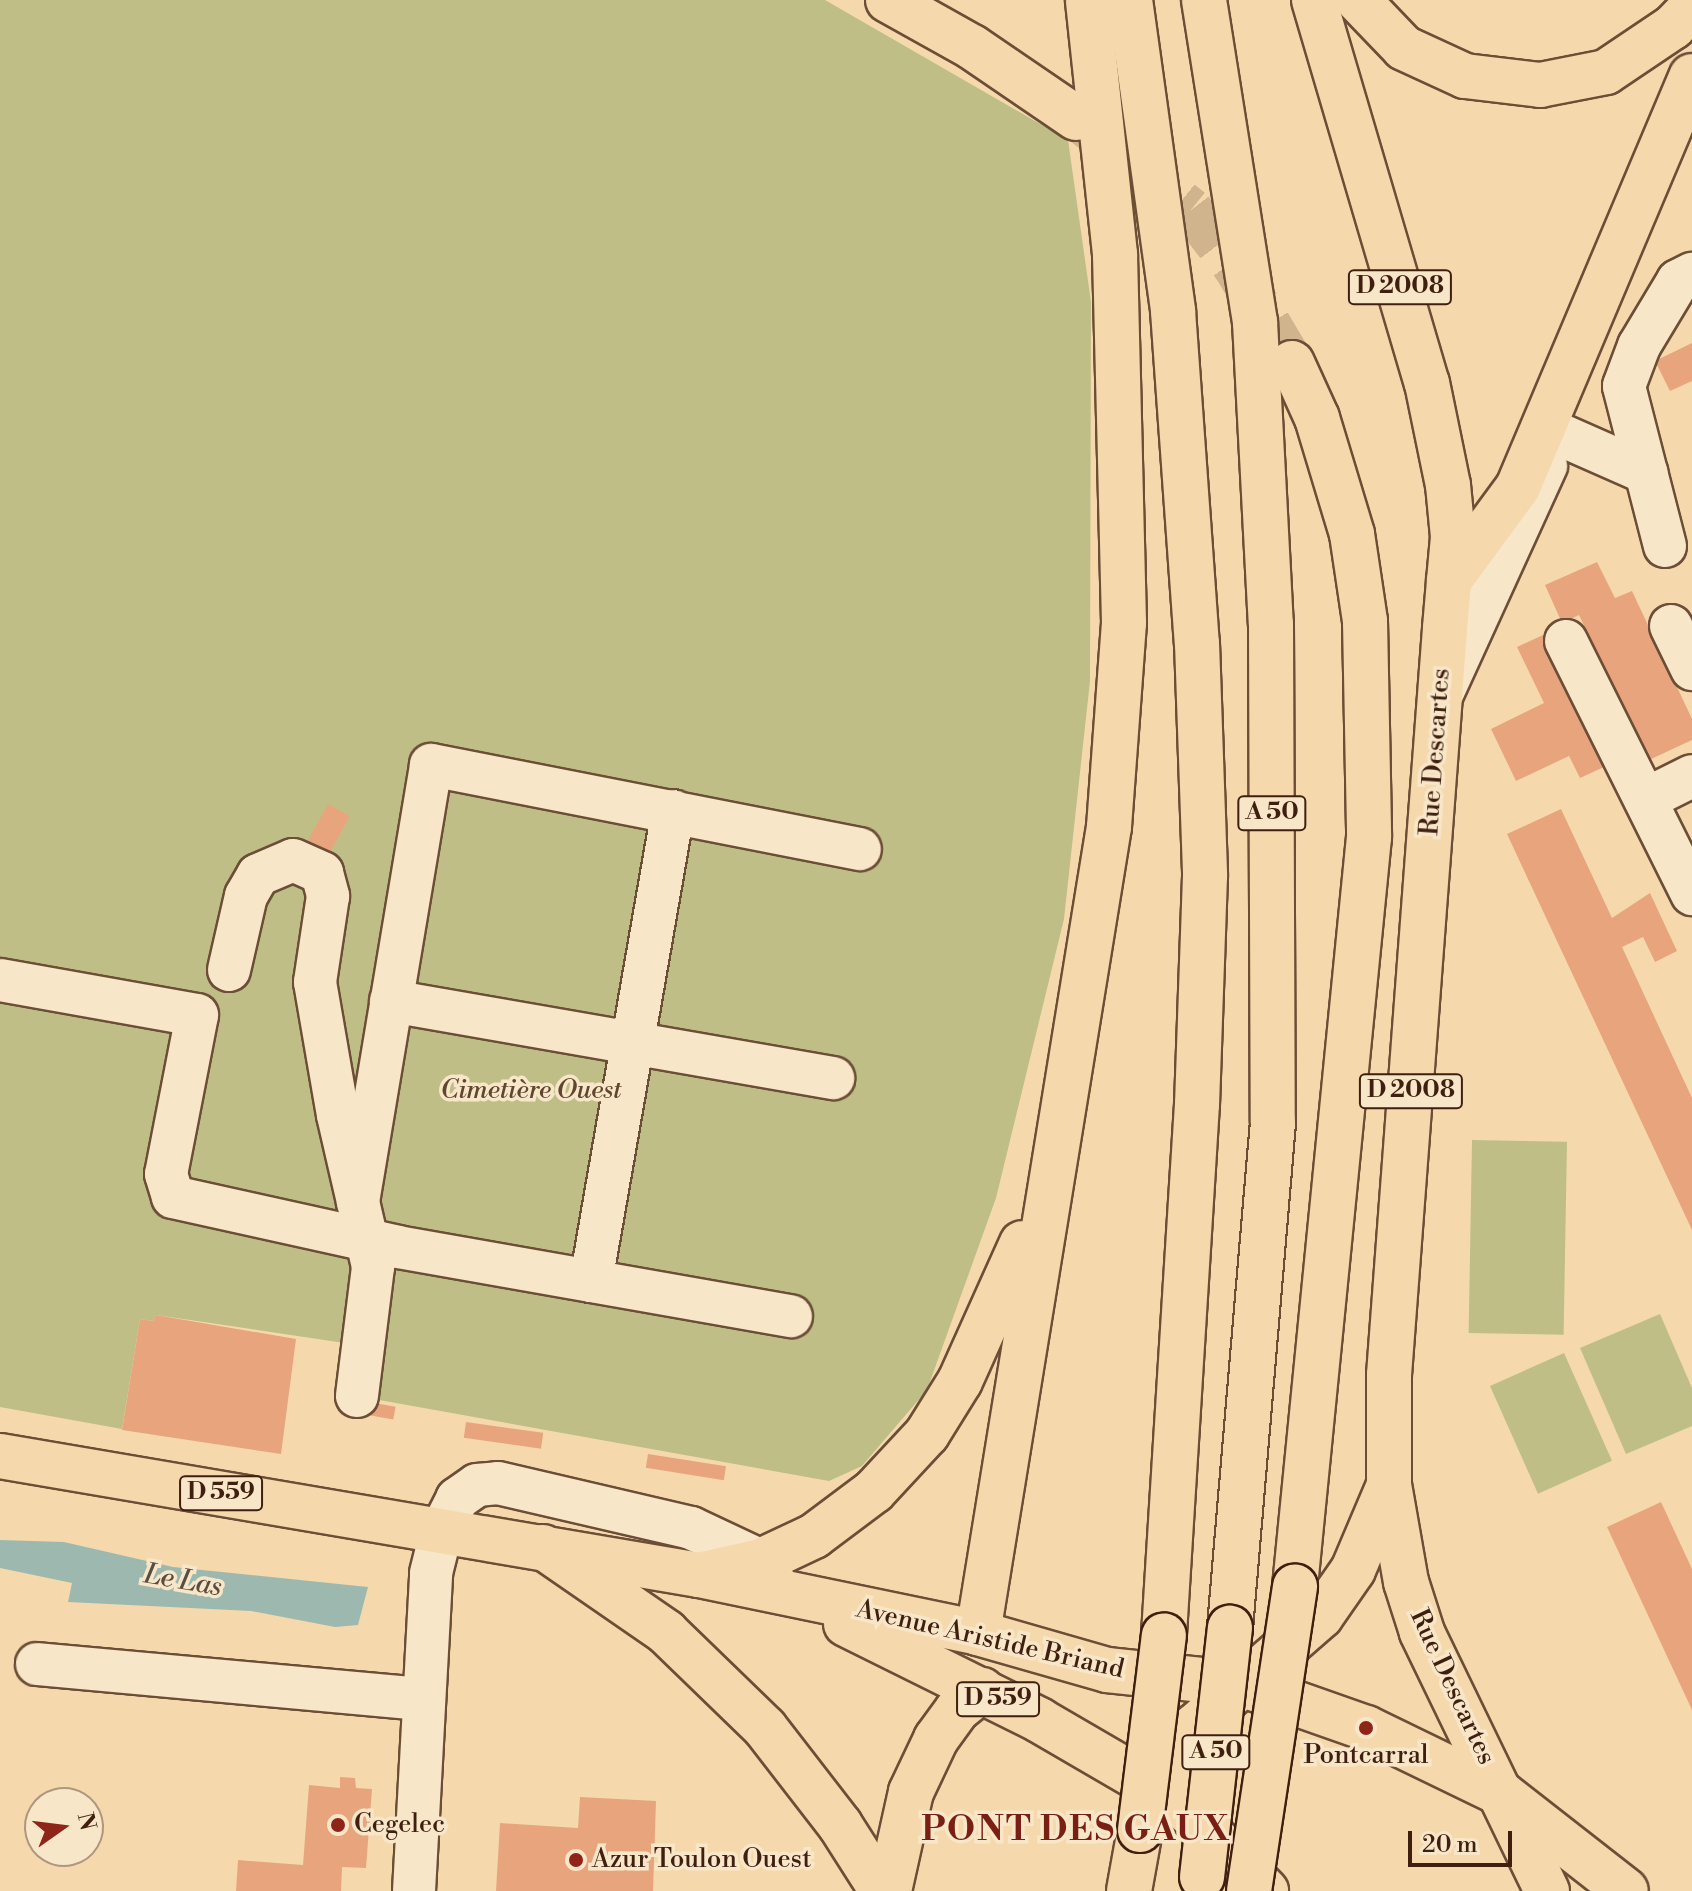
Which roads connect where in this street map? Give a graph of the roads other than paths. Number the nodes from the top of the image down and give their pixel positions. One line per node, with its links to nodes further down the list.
1 (888, 0): 9 (main road)
2 (1088, 0): 31 (main road)
3 (1130, 0): 53 (main road, A 50, bridge)
4 (1204, 0): 49 (main road, A 50, bridge)
5 (1314, 0): 16 (main road, D 2008)
6 (1358, 0): 7 (main road)
7 (1692, 7)
8 (1692, 76): 13 (main road)
9 (1076, 118)
10 (1692, 123): 13 (street)
11 (1692, 274): 14 (street)
12 (1292, 363): 54 (main road, bridge)
13 (1552, 432): 14 (street); 16 (main road); 20 (street)
14 (1647, 473): 15 (street)
15 (1665, 546)
16 (1449, 581): 20 (main road, Rue Descartes / D 2008)
17 (1671, 626): 19 (street)
18 (1566, 641): 22 (street)
19 (1692, 669)
20 (1440, 698): 37 (main road, Rue Descartes / D 2008)
21 (1692, 776): 22 (street)
22 (1646, 799): 25 (street)
23 (673, 811): 24 (street); 28 (street); 29 (street)
24 (860, 849)
25 (1692, 894)
26 (229, 970): 32 (street)
27 (0, 980): 32 (street)
28 (391, 1001): 29 (street); 32 (street)
29 (632, 1045): 30 (street); 33 (street)
30 (833, 1078)
31 (1050, 1166): 40 (main road); 41 (main road)
32 (362, 1221): 33 (street); 35 (street)
33 (591, 1281): 34 (street)
34 (791, 1316)
35 (357, 1396)
36 (0, 1456): 38 (main road, D 559)
37 (1389, 1485): 44 (main road, Rue Descartes / D 2008); 47 (main road, Rue Descartes / D 2008)
38 (442, 1529): 39 (main road, D 559); 40 (street); 46 (street)
39 (543, 1547): 40 (main road, D 559); 51 (main road)
40 (771, 1578): 41 (main road, Avenue Aristide Briand / D 559); 45 (main road, Avenue Aristide Briand / D 559)
41 (978, 1633): 43 (main road, Avenue Aristide Briand / D 559); 45 (main road)
42 (37, 1664): 46 (street)
43 (1107, 1670): 44 (main road, Avenue Aristide Briand / D 559); 45 (main road)
44 (1241, 1684): 47 (main road, Avenue Aristide Briand / D 559); 48 (main road, Rue Descartes)
45 (982, 1690): 48 (main road, Avenue Aristide Briand / D 559); 52 (main road)
46 (422, 1699): 50 (street)
47 (1502, 1794): 56 (main road); 57 (main road)
48 (1203, 1822): 55 (main road, Avenue Aristide Briand / D 559)
49 (1201, 1884)
50 (414, 1891)
51 (882, 1891)
52 (889, 1891)
53 (1129, 1891)
54 (1249, 1891)
55 (1266, 1891)
56 (1547, 1891)
57 (1626, 1891)

